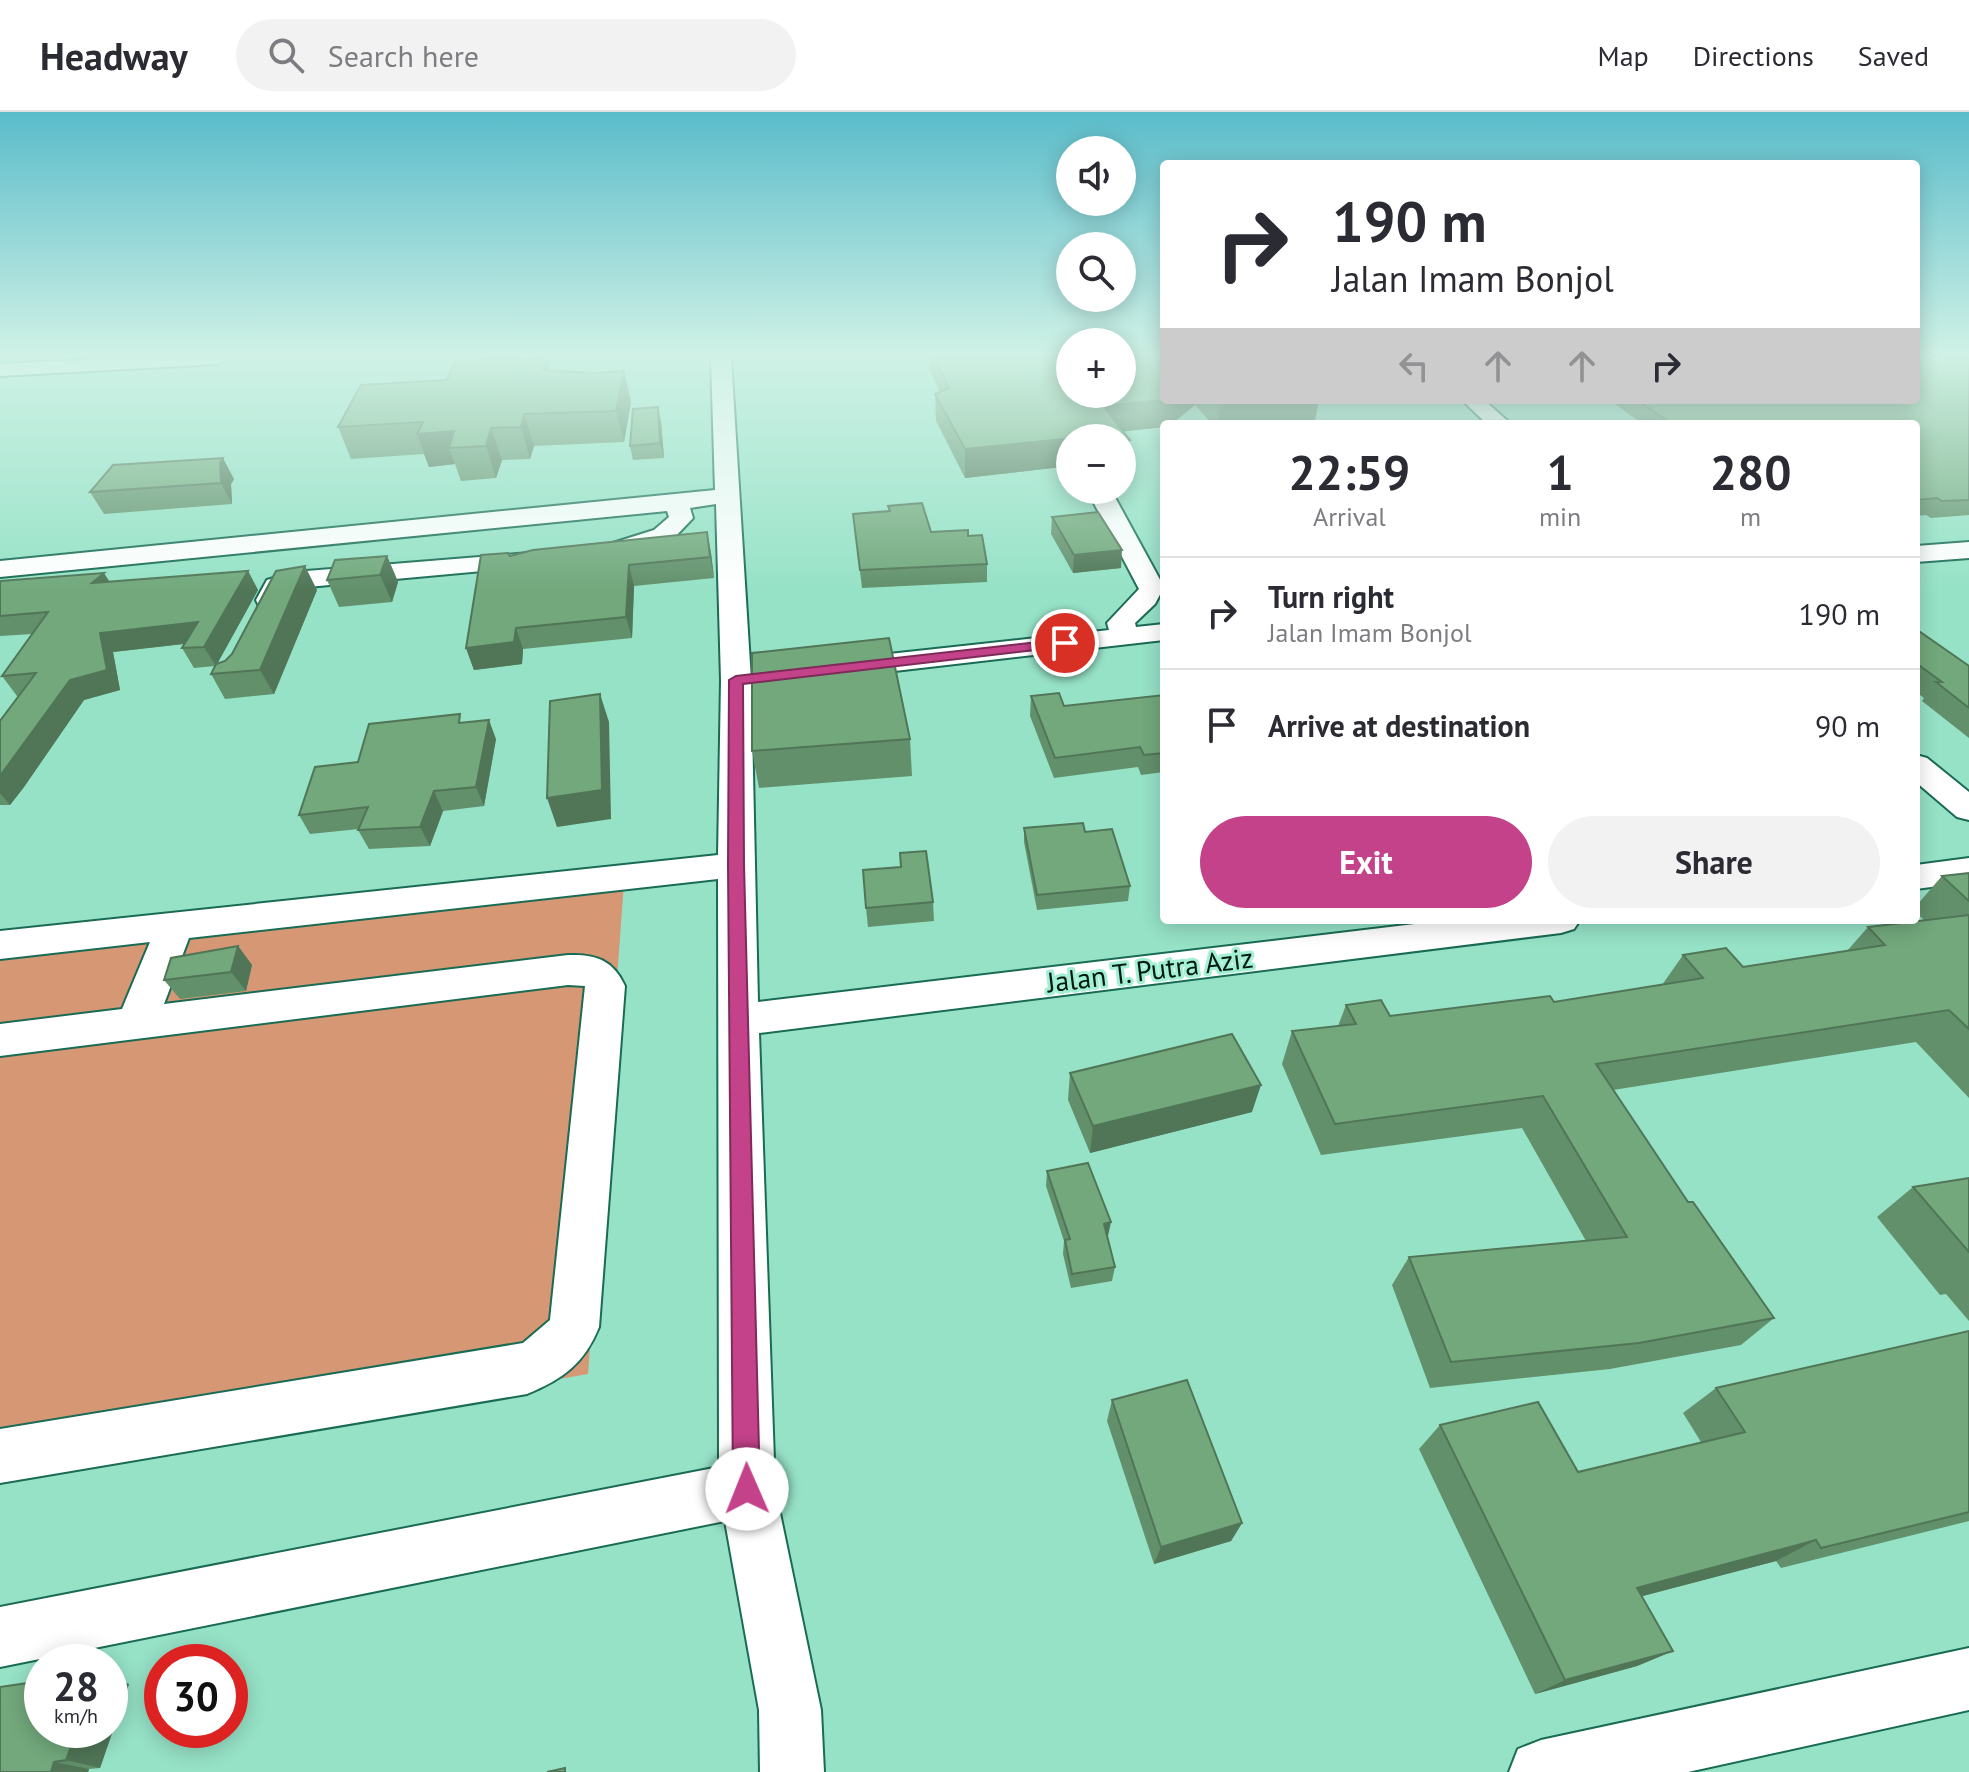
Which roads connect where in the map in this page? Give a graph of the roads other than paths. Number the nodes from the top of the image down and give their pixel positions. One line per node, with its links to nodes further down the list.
1 (725, 435): 2 (street)
2 (728, 495): 3 (street); 16 (street)
3 (677, 503): 7 (street); 9 (street)
4 (1106, 504): 12 (street)
5 (1969, 550): 6 (street)
6 (1920, 554)
7 (585, 556)
8 (557, 559): 10 (street)
9 (0, 569)
10 (255, 625)
11 (1160, 632): 12 (street)
12 (1124, 637): 13 (street)
13 (814, 672)
14 (1920, 768): 15 (street)
15 (1969, 809)
16 (736, 865): 20 (street); 22 (street)
17 (1969, 870): 18 (street)
18 (1920, 876)
19 (1528, 924): 22 (street, Jalan T. Putra Aziz)
20 (175, 926): 21 (street); 23 (street)
21 (0, 945)
22 (738, 1020): 26 (street)
23 (136, 1025): 24 (street); 25 (street)
24 (0, 1040)
25 (0, 1456)
26 (747, 1489): 27 (street); 29 (street)
27 (0, 1637)
28 (1969, 1679): 30 (street)
29 (792, 1772)
30 (1541, 1772)

